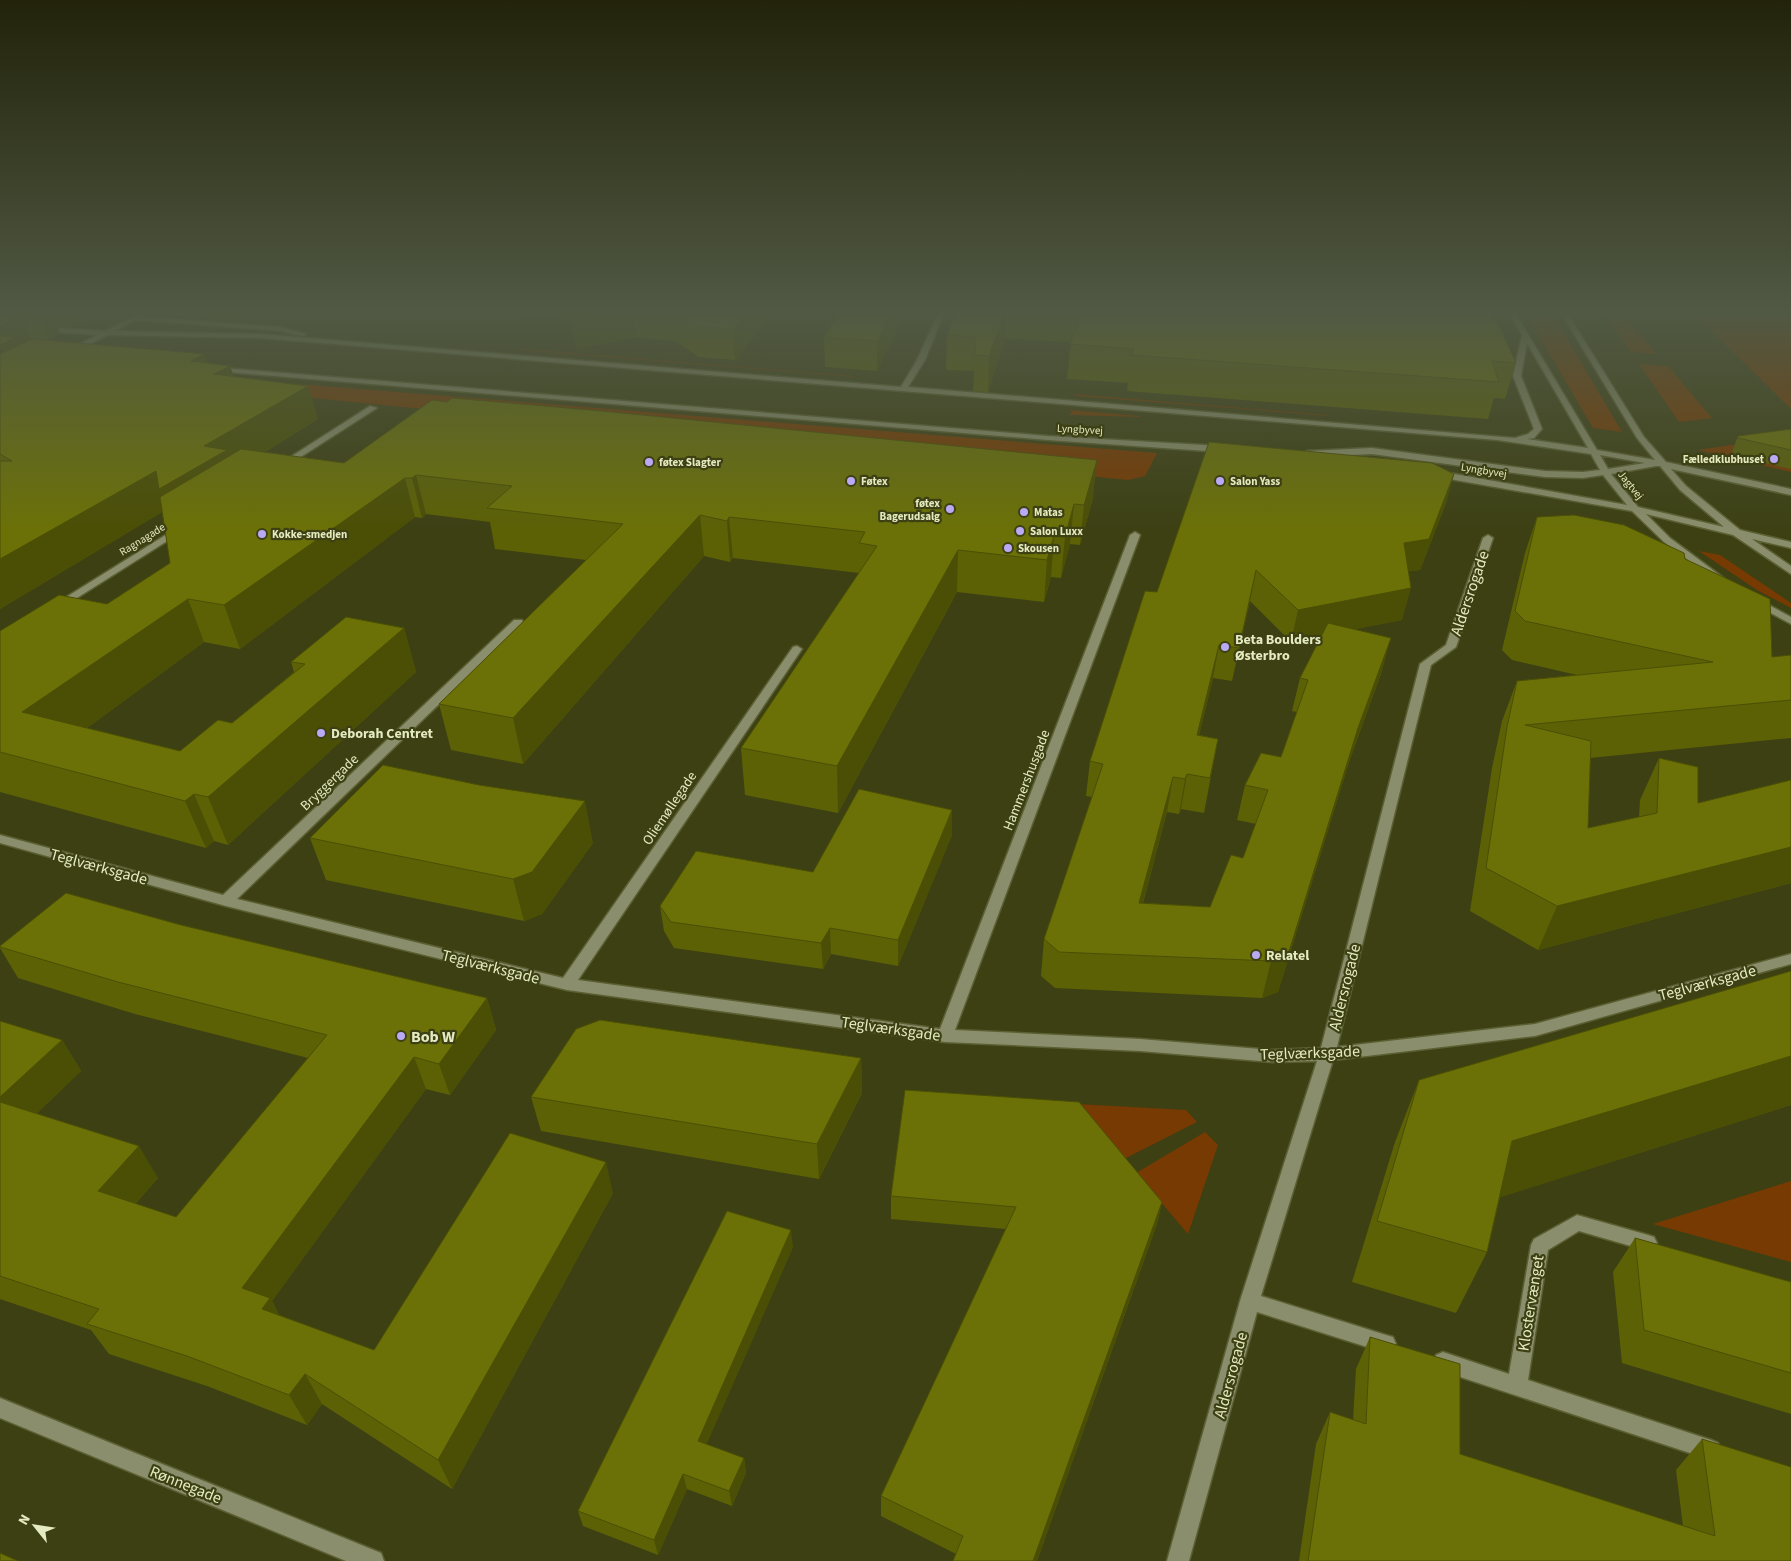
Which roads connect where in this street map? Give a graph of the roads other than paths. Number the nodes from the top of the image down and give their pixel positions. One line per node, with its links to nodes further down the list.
1 (391, 384): 10 (street, Lyngbyvej)
2 (840, 384): 7 (street, Lyngbyvej)
3 (906, 384): 7 (street)
4 (1520, 384): 9 (street)
5 (1555, 384): 11 (street, Jagtvej)
6 (1608, 384): 13 (street)
7 (903, 389): 9 (street, Lyngbyvej)
8 (373, 408): 14 (street)
9 (1512, 440): 11 (street, Lyngbyvej)
10 (1232, 450)
11 (1592, 451): 13 (street, Lyngbyvej); 16 (street, Jagtvej)
12 (1346, 462): 16 (street)
13 (1662, 464): 16 (street); 17 (street, Lyngbyvej); 20 (street)
14 (276, 469)
15 (1425, 472): 18 (street, Lyngbyvej)
16 (1605, 472): 18 (street, Jagtvej)
17 (1791, 492)
18 (1635, 509): 20 (street, Lyngbyvej); 25 (street, Jagtvej)
19 (185, 526): 27 (street, Ragnagade)
20 (1736, 532): 23 (street, Lyngbyvej); 24 (street)
21 (1135, 535): 35 (street, Hammershusgade)
22 (1488, 538): 36 (street, Aldersrogade)
23 (1791, 545)
24 (1791, 571)
25 (1727, 585)
26 (1743, 594): 28 (street)
27 (51, 610)
28 (1791, 621)
29 (518, 622): 32 (street, Bryggergade)
30 (797, 649): 34 (street, Oliemøllegade)
31 (0, 839): 32 (street, Teglværksgade)
32 (226, 901): 34 (street, Teglværksgade)
33 (1791, 960): 36 (street, Teglværksgade)
34 (567, 984): 35 (street, Teglværksgade)
35 (944, 1036): 36 (street, Teglværksgade)
36 (1328, 1054): 38 (street, Aldersrogade)
37 (1660, 1247): 39 (street, Klostervænget)
38 (1250, 1300): 39 (street); 43 (street, Aldersrogade)
39 (1517, 1386): 41 (street)
40 (0, 1408): 42 (street, Rønnegade)
41 (1725, 1455)
42 (372, 1561)
43 (1178, 1561)

